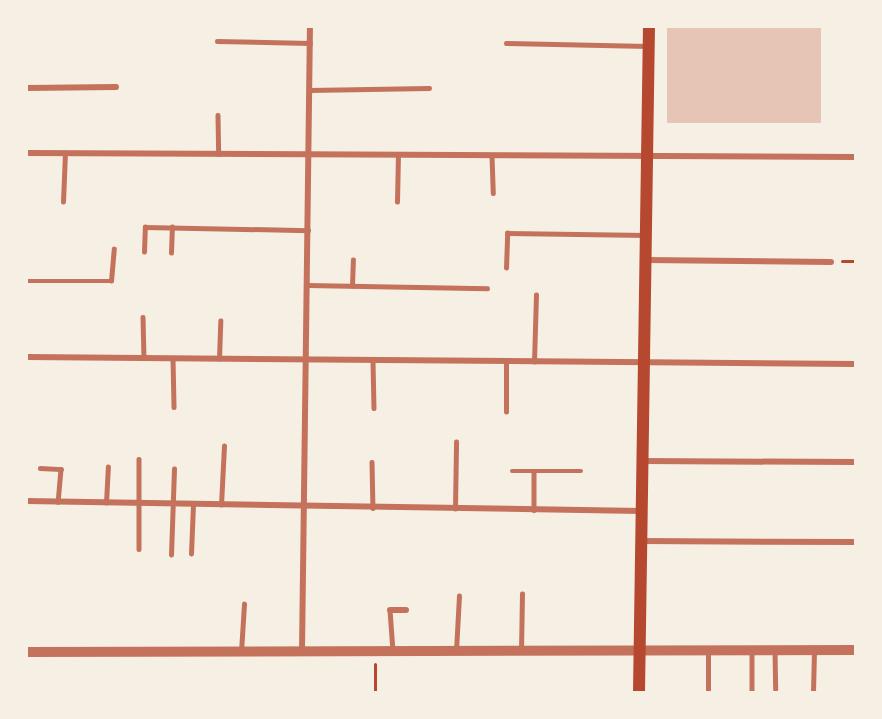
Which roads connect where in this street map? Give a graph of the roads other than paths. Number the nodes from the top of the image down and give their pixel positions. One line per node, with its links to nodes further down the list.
1 (310, 27): 4 (street)
2 (650, 27): 6 (main road)
3 (217, 41): 4 (lane)
4 (310, 43): 10 (street)
5 (506, 44): 6 (lane)
6 (649, 46): 18 (main road)
7 (116, 87): 8 (street)
8 (27, 88)
9 (429, 88): 10 (lane)
10 (309, 90): 15 (street)
11 (218, 115): 14 (lane)
12 (27, 153): 13 (street)
13 (65, 153): 14 (street); 21 (lane)
14 (219, 154): 15 (street)
15 (309, 155): 16 (street); 24 (street)
16 (398, 156): 17 (street); 22 (lane)
17 (492, 156): 18 (street); 20 (lane)
18 (648, 156): 19 (street); 25 (main road)
19 (855, 157)
20 (493, 193)
21 (63, 202)
22 (397, 202)
23 (172, 227): 24 (lane); 27 (lane); 28 (lane)
24 (308, 230): 34 (street)
25 (646, 235): 30 (main road); 32 (lane)
26 (114, 249): 33 (lane)
27 (144, 252)
28 (171, 253)
29 (353, 260): 35 (lane)
30 (646, 260): 31 (street); 48 (main road)
31 (831, 262)
32 (506, 268)
33 (27, 281)
34 (307, 285): 35 (lane); 44 (street)
35 (352, 286): 36 (lane)
36 (487, 288)
37 (536, 295): 47 (lane)
38 (143, 317): 41 (lane)
39 (220, 321): 43 (lane)
40 (27, 357): 41 (street)
41 (144, 357): 42 (street)
42 (173, 358): 43 (street); 50 (lane)
43 (219, 359): 44 (street)
44 (306, 361): 45 (street); 72 (street)
45 (373, 361): 46 (street); 51 (lane)
46 (506, 362): 47 (street); 52 (lane)
47 (534, 362): 48 (street)
48 (644, 363): 49 (street); 56 (main road)
49 (855, 364)
50 (174, 407)
51 (374, 408)
52 (506, 412)
53 (456, 442): 74 (lane)
54 (224, 446): 71 (lane)
55 (138, 459): 68 (lane)
56 (643, 461): 58 (street); 76 (main road)
57 (372, 462): 73 (lane)
58 (855, 462)
59 (108, 467): 67 (lane)
60 (40, 468): 66 (lane)
61 (174, 469): 69 (lane)
62 (512, 471): 64 (lane)
63 (581, 471): 64 (lane)
64 (534, 472): 75 (lane)
65 (27, 501): 66 (street)
66 (58, 502): 67 (street)
67 (106, 503): 68 (street)
68 (140, 504): 69 (street); 79 (lane)
69 (174, 504): 70 (street); 81 (lane)
70 (194, 505): 71 (street); 80 (lane)
71 (221, 505): 72 (street)
72 (304, 507): 73 (street); 93 (street)
73 (373, 508): 74 (street)
74 (455, 509): 75 (street)
75 (534, 510): 76 (street)
76 (642, 511): 77 (main road)
77 (642, 542): 78 (street); 87 (main road)
78 (855, 542)
79 (139, 549)
80 (191, 554)
81 (171, 555)
82 (522, 594): 96 (lane)
83 (459, 596): 95 (lane)
84 (244, 604): 98 (lane)
85 (390, 610): 86 (street); 94 (lane)
86 (406, 610)
87 (640, 650): 88 (street); 96 (street); 100 (main road)
88 (708, 650): 89 (street); 101 (lane)
89 (752, 650): 90 (street); 102 (lane)
90 (775, 650): 91 (street); 99 (lane)
91 (814, 650): 92 (street); 103 (lane)
92 (855, 650)
93 (302, 651): 94 (street); 98 (street)
94 (393, 651): 95 (street)
95 (456, 651): 96 (street)
96 (521, 651)
97 (27, 652): 98 (street)
98 (241, 652)
99 (776, 689)
100 (639, 692)
101 (708, 692)
102 (752, 692)
103 (813, 692)

